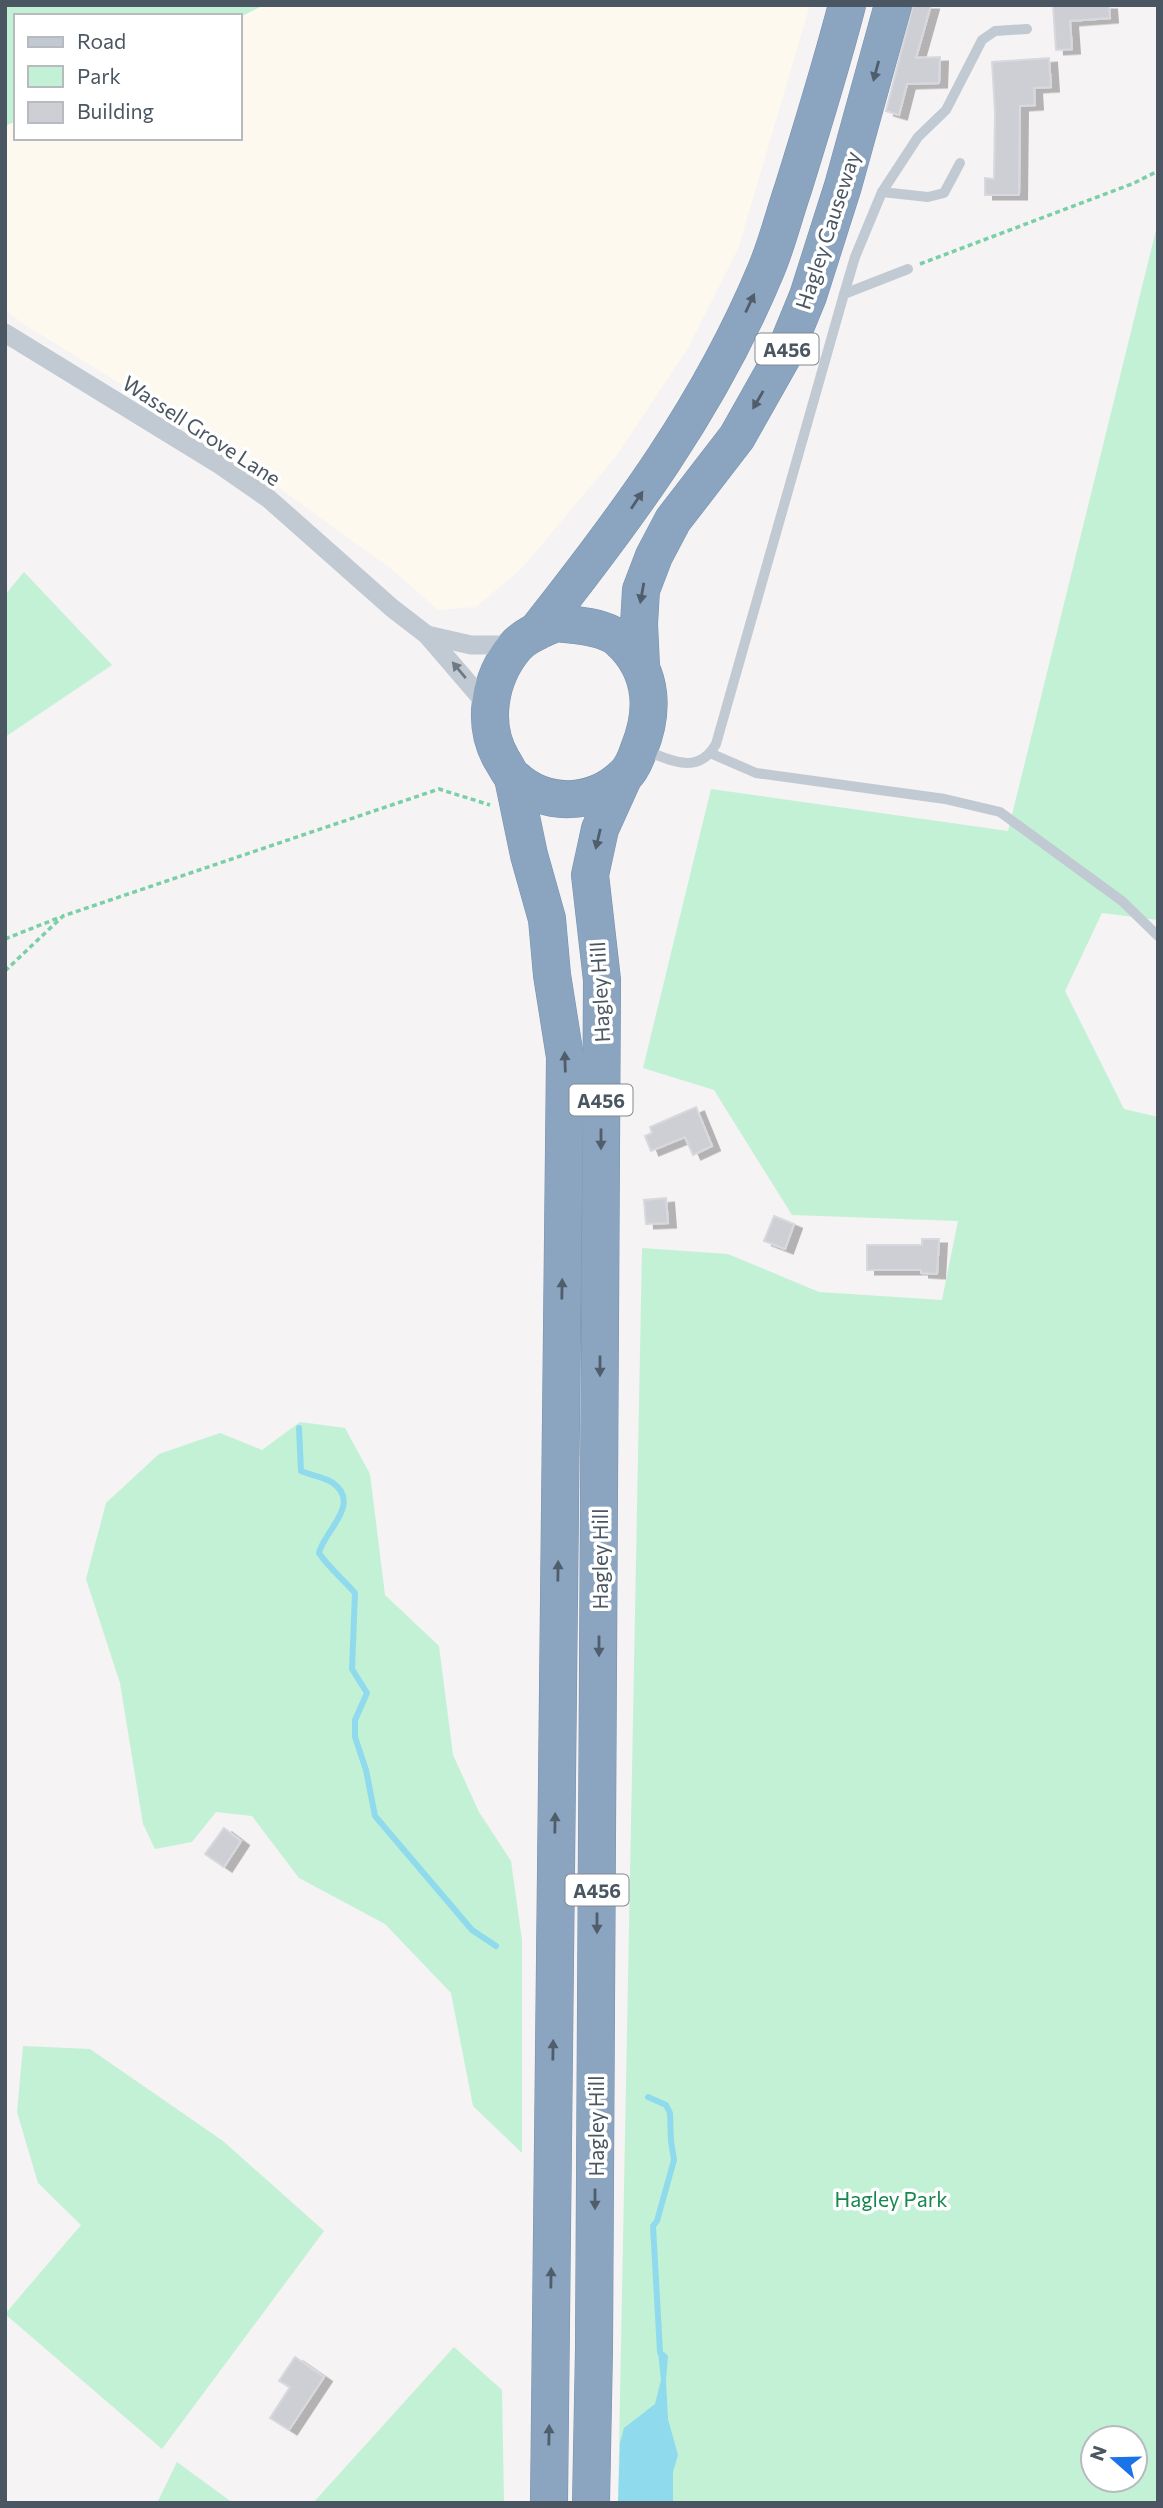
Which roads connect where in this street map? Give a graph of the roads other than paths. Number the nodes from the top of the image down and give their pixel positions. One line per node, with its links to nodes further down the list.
1 (847, 5): 10 (highway, A456, one-way to 1)
2 (893, 5): 11 (highway, Hagley Causeway / A456, one-way to 11)
3 (1027, 29): 5 (lane)
4 (960, 163): 5 (lane)
5 (882, 192): 7 (lane)
6 (908, 269): 7 (lane)
7 (844, 294): 13 (lane)
8 (5, 333): 9 (street, Wassell Grove Lane)
9 (427, 635): 10 (street, Wassell Grove Lane); 12 (street, Wassell Grove Lane, one-way to 9)
10 (526, 638): 11 (highway); 12 (highway)
11 (640, 666): 14 (highway)
12 (488, 706): 15 (highway)
13 (710, 753): 14 (lane); 16 (lane)
14 (632, 762): 15 (highway); 18 (highway, Hagley Hill / A456, one-way to 18)
15 (513, 778): 17 (highway, Hagley Hill / A456, one-way to 15)
16 (1158, 936)
17 (549, 2503)
18 (591, 2503)

